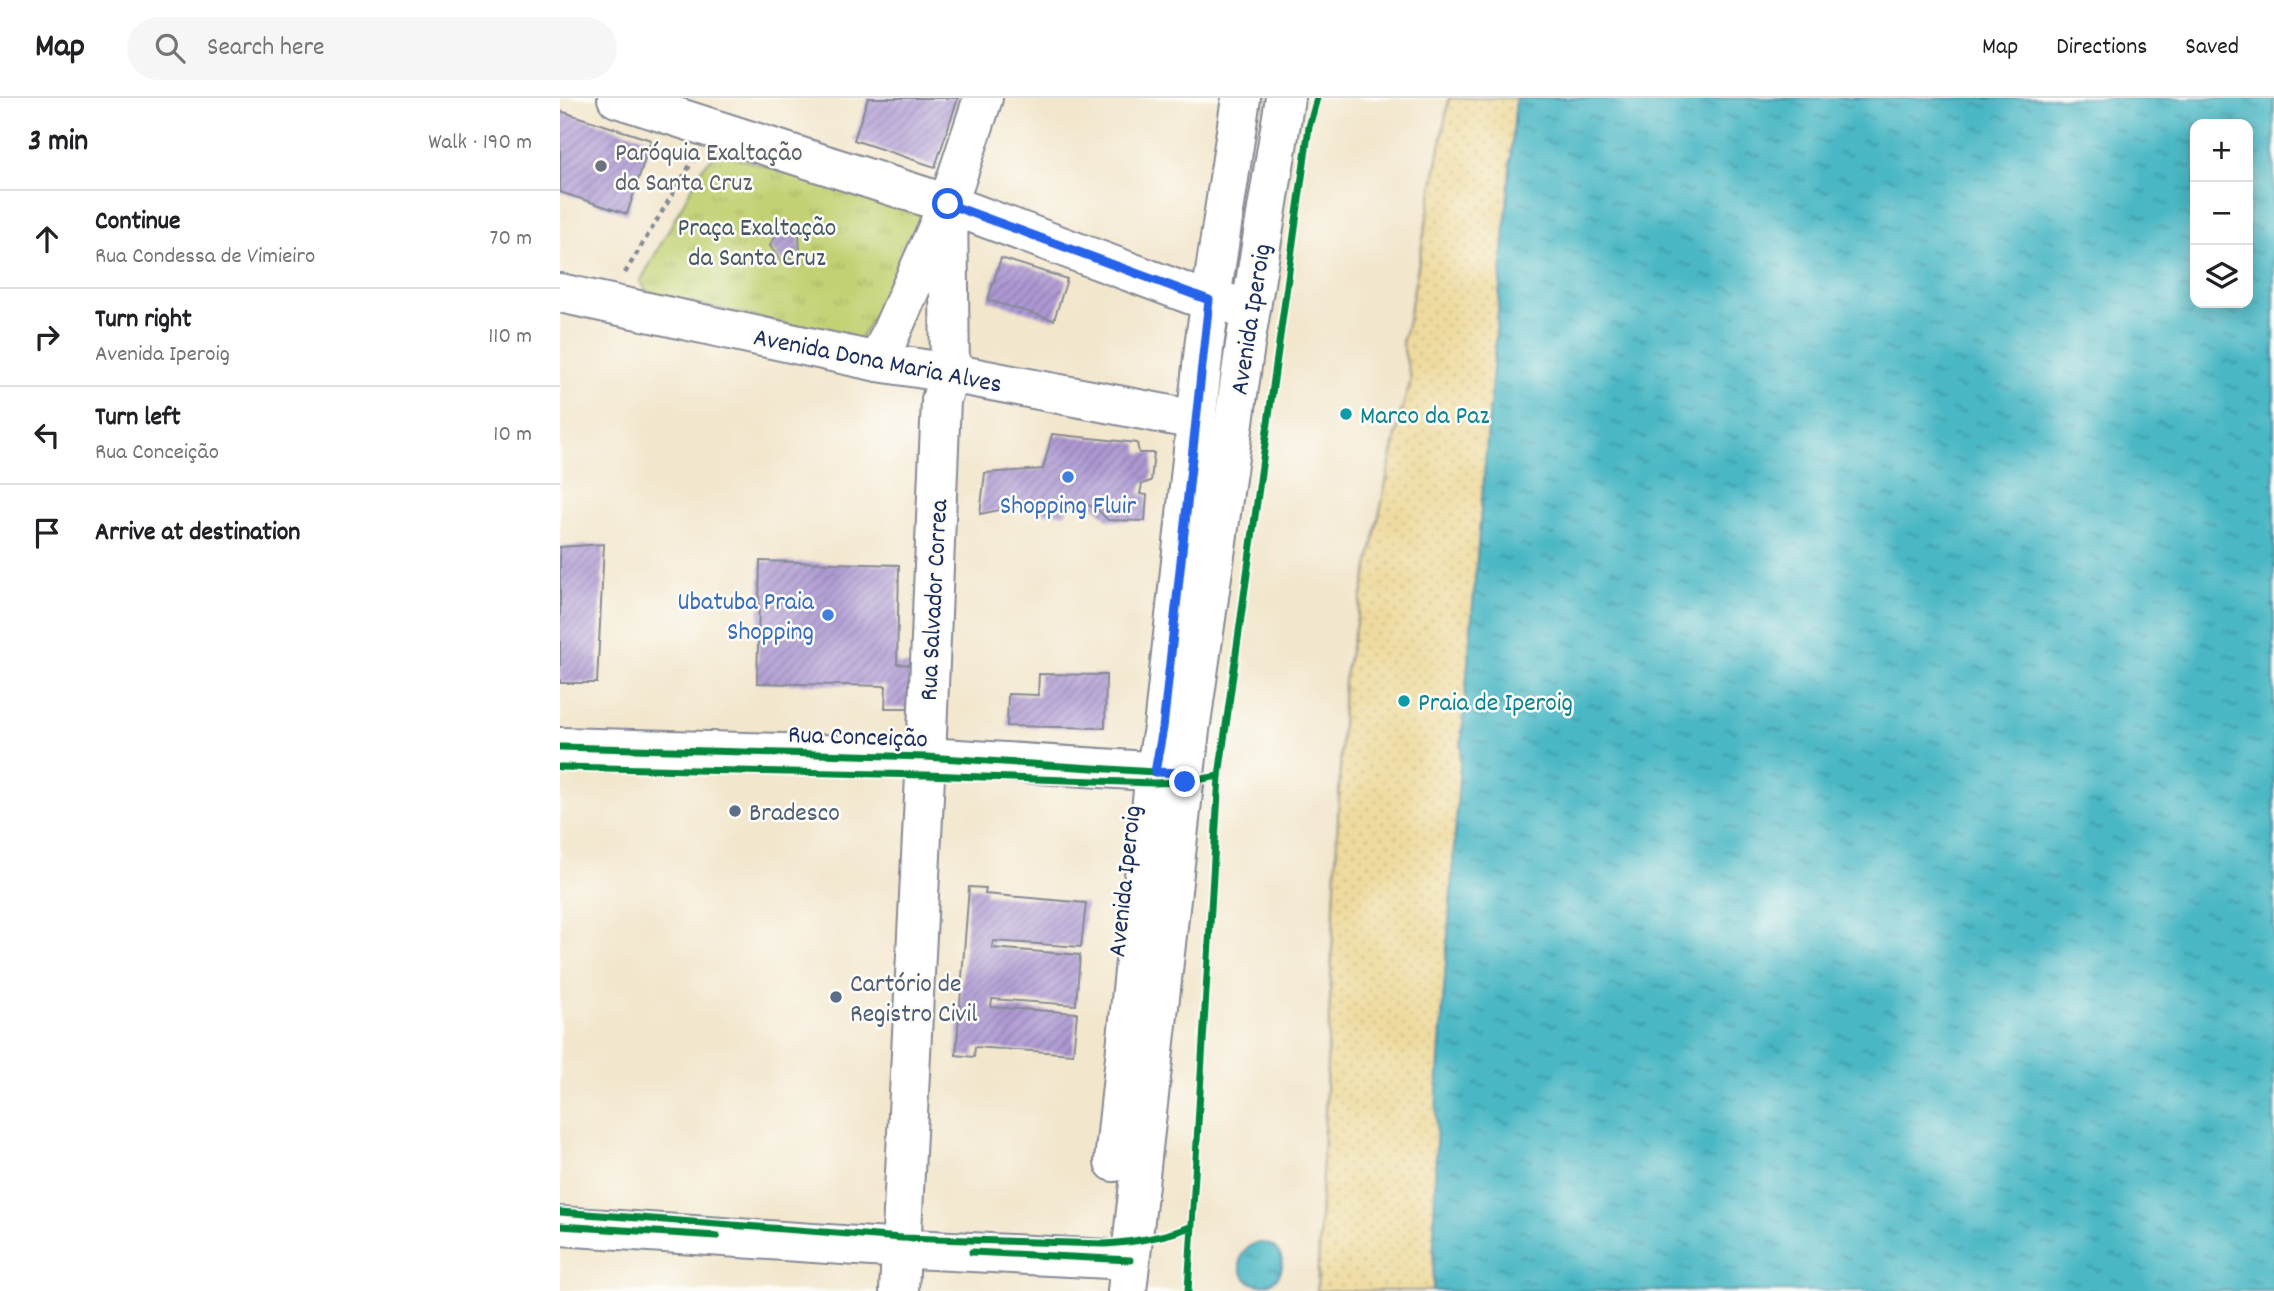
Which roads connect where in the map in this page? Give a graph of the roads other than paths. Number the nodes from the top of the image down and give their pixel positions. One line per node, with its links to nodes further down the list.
1 (617, 98): 5 (main road)
2 (983, 98): 5 (main road, Rua Salvador Correa)
3 (1241, 98): 7 (main road, Avenida Iperoig)
4 (1285, 98): 8 (main road, Avenida Iperoig)
5 (948, 204): 7 (main road); 9 (main road, Rua Salvador Correa); 10 (main road, Rua Salvador Correa)
6 (560, 293): 9 (main road, Avenida Dona Maria Alves)
7 (1209, 300): 8 (main road); 11 (main road, Avenida Iperoig)
8 (1250, 308): 14 (main road, Avenida Iperoig)
9 (878, 362): 10 (main road, Avenida Dona Maria Alves)
10 (950, 373): 11 (main road, Avenida Dona Maria Alves); 13 (main road, Rua Salvador Correa)
11 (1196, 420): 14 (main road, Avenida Iperoig)
12 (560, 747): 13 (main road, Rua Conceição)
13 (926, 757): 14 (main road, Rua Conceição); 16 (main road, Rua Salvador Correa)
14 (1170, 772): 17 (main road, Avenida Iperoig)
15 (560, 1226): 16 (main road)
16 (902, 1248): 17 (main road); 18 (main road, Rua Salvador Correa)
17 (1115, 1275)
18 (899, 1291)

